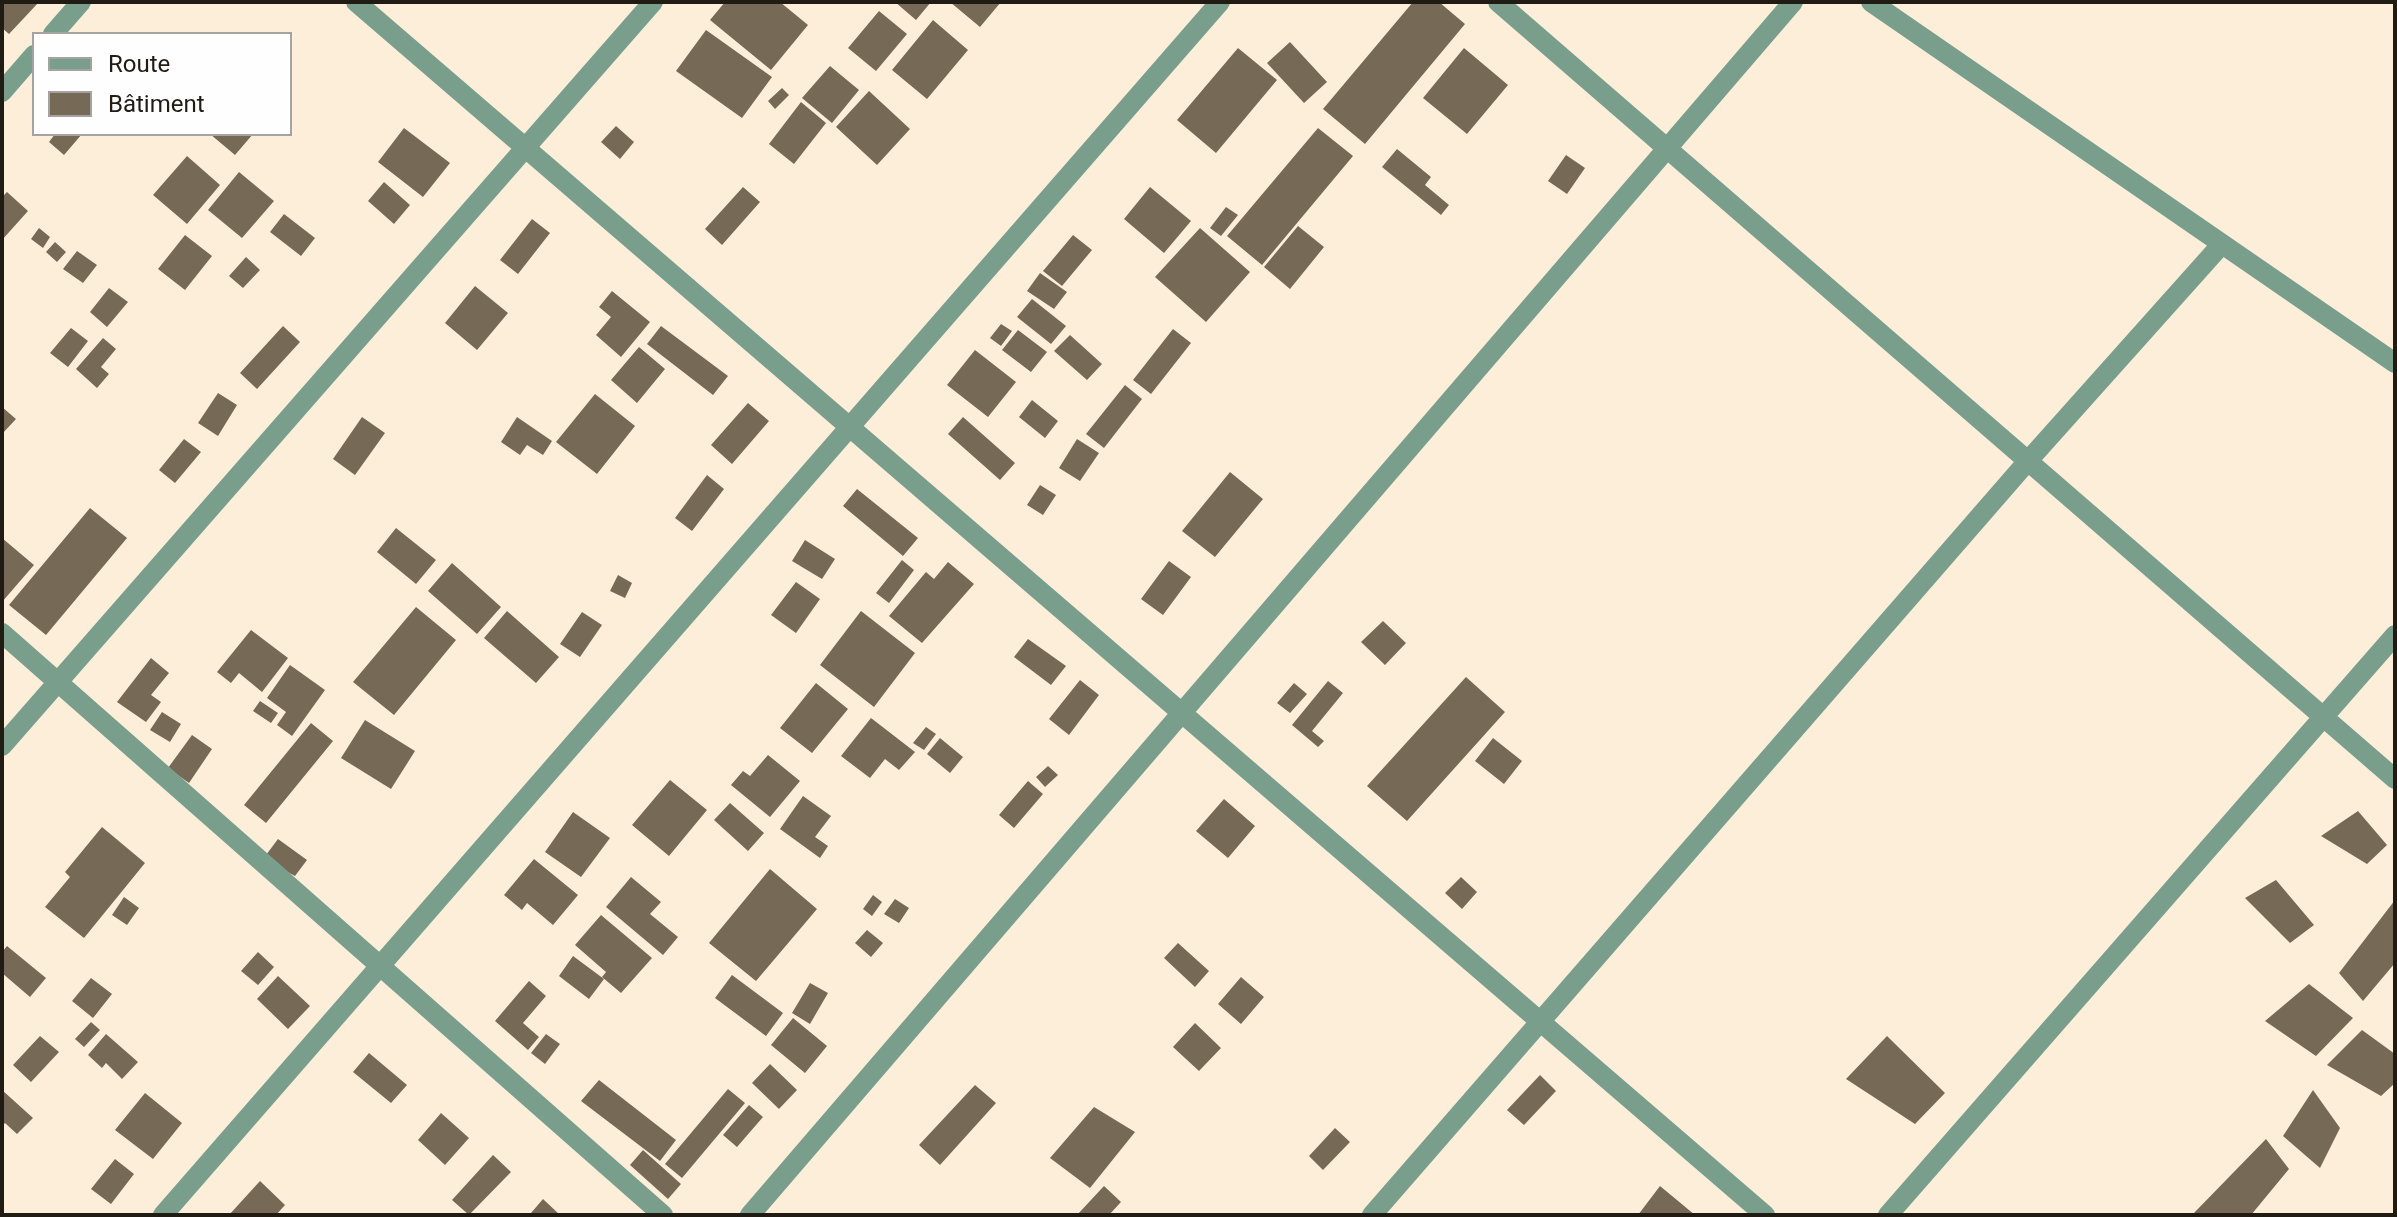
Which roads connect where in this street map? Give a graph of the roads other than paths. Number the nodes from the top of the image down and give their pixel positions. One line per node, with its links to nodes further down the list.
1 (81, 2): 8 (street)
2 (356, 2): 11 (street)
3 (653, 2): 11 (street)
4 (1220, 2): 15 (street)
5 (1498, 2): 12 (street)
6 (1793, 2): 12 (street)
7 (1871, 2): 13 (street)
8 (55, 32)
9 (32, 57): 10 (street)
10 (2, 92)
11 (525, 148): 15 (street); 19 (street)
12 (1667, 149): 16 (street); 20 (street)
13 (2221, 245): 14 (street); 16 (street)
14 (2395, 363)
15 (850, 427): 20 (street); 24 (street)
16 (2027, 462): 21 (street); 25 (street)
17 (2, 633): 19 (street)
18 (2395, 635): 21 (street)
19 (58, 682): 22 (street); 24 (street)
20 (1182, 713): 25 (street); 28 (street)
21 (2323, 716): 23 (street); 31 (street)
22 (2, 746)
23 (2395, 779)
24 (380, 966): 26 (street); 27 (street)
25 (1542, 1023): 29 (street); 30 (street)
26 (163, 1215)
27 (663, 1215)
28 (750, 1215)
29 (1372, 1215)
30 (1765, 1215)
31 (1888, 1215)

